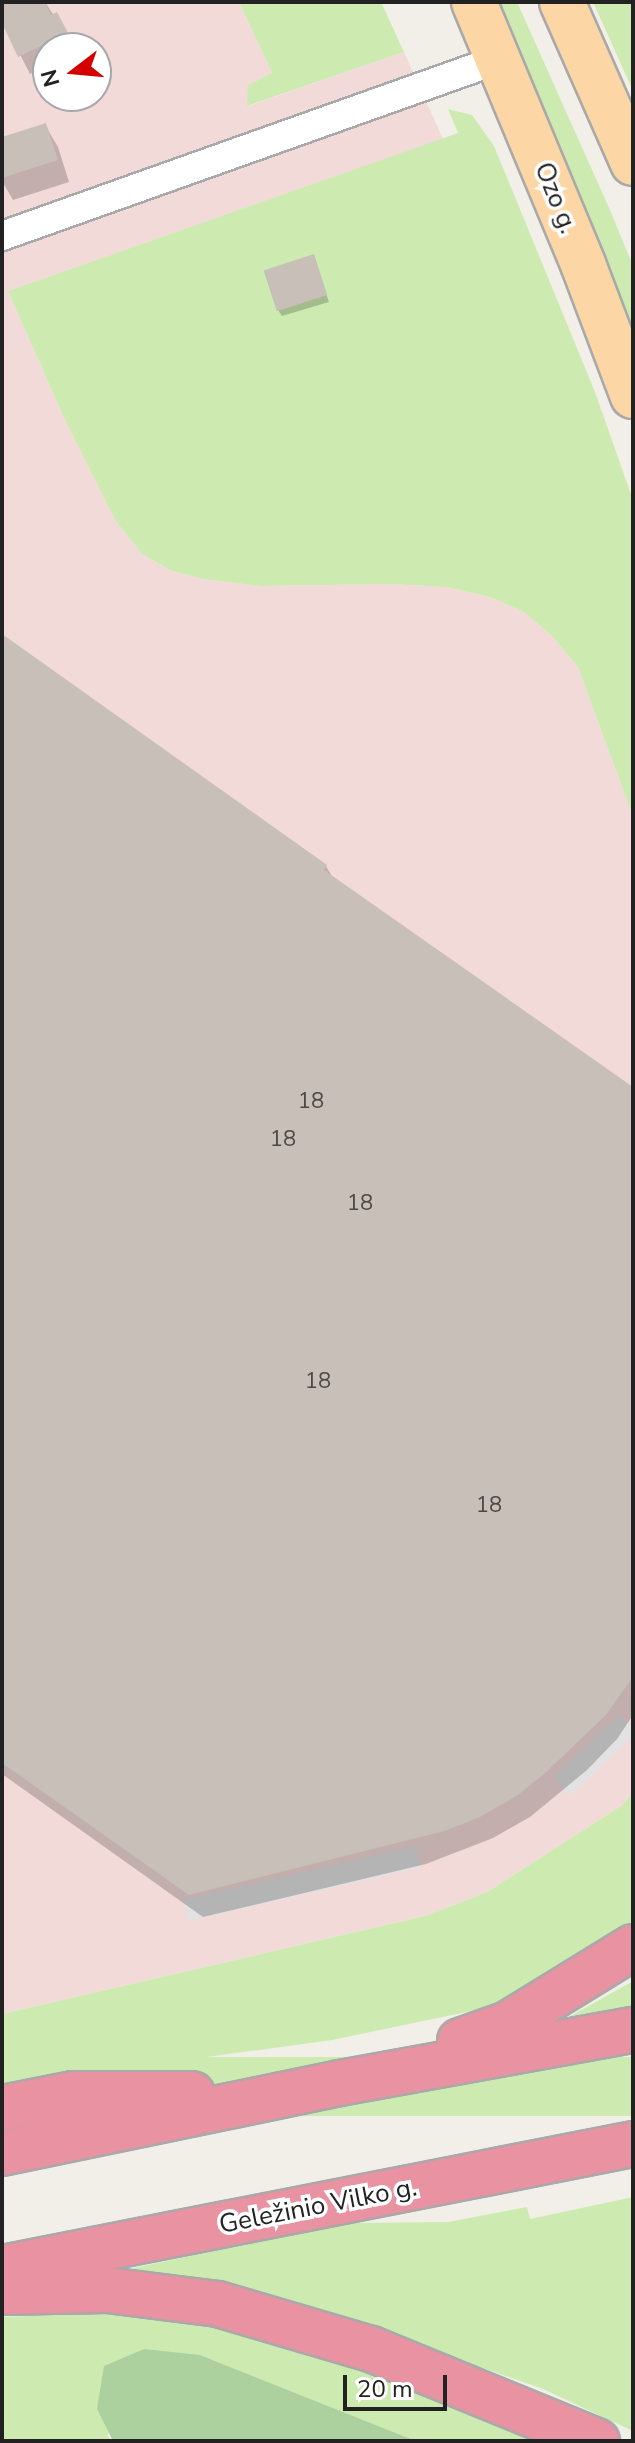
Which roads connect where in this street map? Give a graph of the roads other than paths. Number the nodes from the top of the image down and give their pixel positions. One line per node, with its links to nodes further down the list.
1 (474, 2): 3 (main road, Ozo g.)
2 (562, 2): 4 (main road)
3 (500, 59): 5 (street); 6 (main road, Ozo g.)
4 (633, 163)
5 (2, 236)
6 (633, 396)
7 (633, 1947): 9 (highway)
8 (633, 2030): 9 (highway)
9 (340, 2083): 10 (highway)
10 (283, 2095): 11 (highway); 13 (highway)
11 (2, 2108)
12 (633, 2144): 14 (highway, Geležinio Vilko g.)
13 (2, 2153)
14 (2, 2268)
15 (2, 2292): 16 (highway)
16 (597, 2441)

